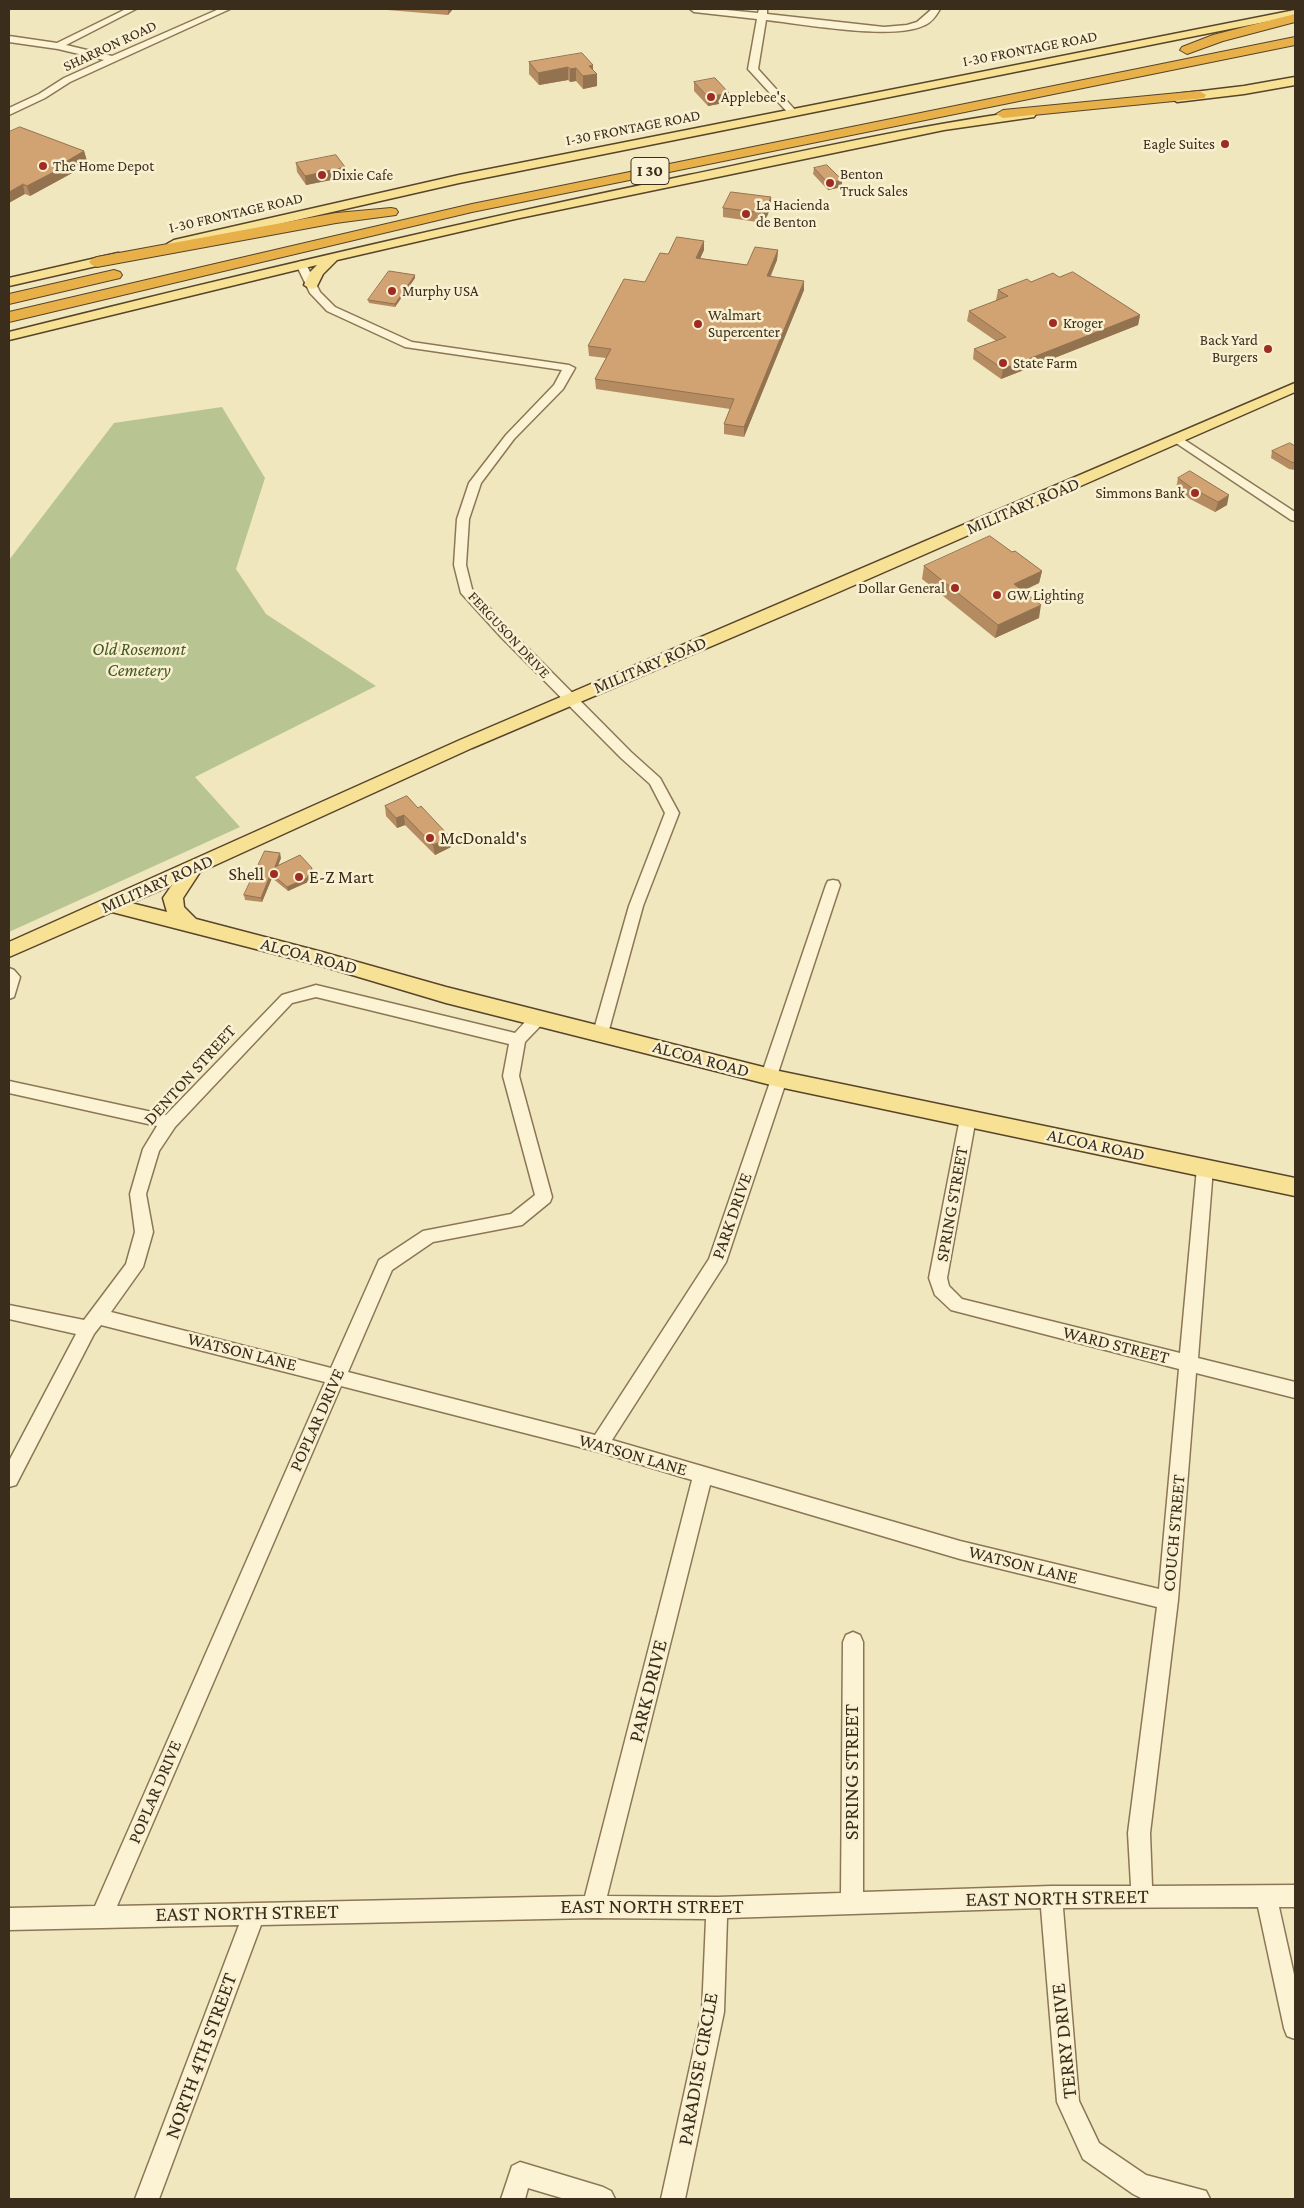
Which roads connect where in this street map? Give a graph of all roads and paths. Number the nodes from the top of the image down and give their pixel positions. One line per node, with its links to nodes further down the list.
1 (132, 9): 11 (street)
2 (226, 9): 13 (street, SHARRON ROAD)
3 (694, 9): 5 (street)
4 (936, 9): 5 (street)
5 (763, 13): 19 (street)
6 (1295, 13): 19 (main road, I-30 FRONTAGE ROAD)
7 (1295, 18): 12 (highway)
8 (1295, 28): 12 (highway)
9 (9, 39): 11 (street)
10 (1295, 41): 20 (highway, I 30)
11 (58, 46): 13 (street)
12 (1187, 50): 16 (highway)
13 (112, 59): 18 (street, SHARRON ROAD)
14 (1295, 81): 15 (main road)
15 (1199, 95): 20 (highway); 22 (main road)
16 (928, 100)
17 (912, 104): 21 (highway, I 30)
18 (9, 112)
19 (793, 114): 23 (main road, I-30 FRONTAGE ROAD)
20 (845, 131): 30 (highway, I 30)
21 (391, 212): 23 (highway); 25 (highway, I 30)
22 (332, 257): 24 (main road); 28 (main road)
23 (97, 262): 27 (main road, I-30 FRONTAGE ROAD)
24 (301, 264): 28 (street, FERGUSON DRIVE); 31 (main road)
25 (152, 266)
26 (123, 273): 29 (highway)
27 (9, 282)
28 (311, 285): 35 (street, FERGUSON DRIVE)
29 (9, 299)
30 (9, 317)
31 (9, 336)
32 (1295, 387): 33 (main road, MILITARY ROAD)
33 (1177, 439): 34 (street); 35 (main road, MILITARY ROAD)
34 (1295, 517)
35 (570, 698): 36 (main road, MILITARY ROAD); 44 (street, FERGUSON DRIVE)
36 (193, 867): 38 (main road, MILITARY ROAD); 39 (main road)
37 (833, 885): 46 (street, PARK DRIVE)
38 (112, 905): 39 (main road, ALCOA ROAD); 40 (main road, MILITARY ROAD)
39 (189, 924): 43 (main road, ALCOA ROAD)
40 (9, 950)
41 (9, 974): 42 (street)
42 (9, 993)
43 (540, 1018): 44 (main road, ALCOA ROAD); 45 (street)
44 (601, 1033): 46 (main road, ALCOA ROAD)
45 (518, 1040): 49 (street, DENTON STREET); 56 (street, POPLAR DRIVE)
46 (774, 1078): 48 (main road, ALCOA ROAD); 58 (street, PARK DRIVE)
47 (9, 1087): 49 (street)
48 (968, 1118): 50 (main road, ALCOA ROAD); 52 (street, SPRING STREET)
49 (169, 1122): 54 (street, DENTON STREET)
50 (1206, 1168): 51 (main road, ALCOA ROAD); 55 (street, COUCH STREET)
51 (1295, 1187)
52 (941, 1290): 55 (street, WARD STREET)
53 (9, 1312): 54 (street, WATSON LANE)
54 (92, 1322): 56 (street, WATSON LANE); 60 (street, DENTON STREET)
55 (1188, 1363): 57 (street, WARD STREET); 61 (street, COUCH STREET)
56 (336, 1375): 58 (street, WATSON LANE); 71 (street, POPLAR DRIVE)
57 (1295, 1390)
58 (599, 1444): 59 (street, WATSON LANE)
59 (703, 1475): 61 (street, WATSON LANE); 68 (street, PARK DRIVE)
60 (9, 1479)
61 (1168, 1600): 66 (street, COUCH STREET)
62 (853, 1642): 67 (street, SPRING STREET)
63 (1266, 1896): 64 (street, EAST NORTH STREET); 66 (street, EAST NORTH STREET); 73 (street)
64 (1295, 1896)
65 (1051, 1897): 66 (street, EAST NORTH STREET); 67 (street, EAST NORTH STREET); 78 (street, TERRY DRIVE)
66 (1142, 1897)
67 (852, 1902): 69 (street, EAST NORTH STREET)
68 (593, 1907): 69 (street, EAST NORTH STREET); 70 (street, EAST NORTH STREET)
69 (717, 1908): 77 (street, PARADISE CIRCLE)
70 (254, 1913): 71 (street, EAST NORTH STREET); 74 (street, NORTH 4TH STREET)
71 (102, 1916): 72 (street, EAST NORTH STREET)
72 (9, 1919)
73 (1295, 2028)
74 (147, 2199)
75 (513, 2199): 76 (street)
76 (603, 2199)
77 (673, 2199)
78 (1198, 2199)

